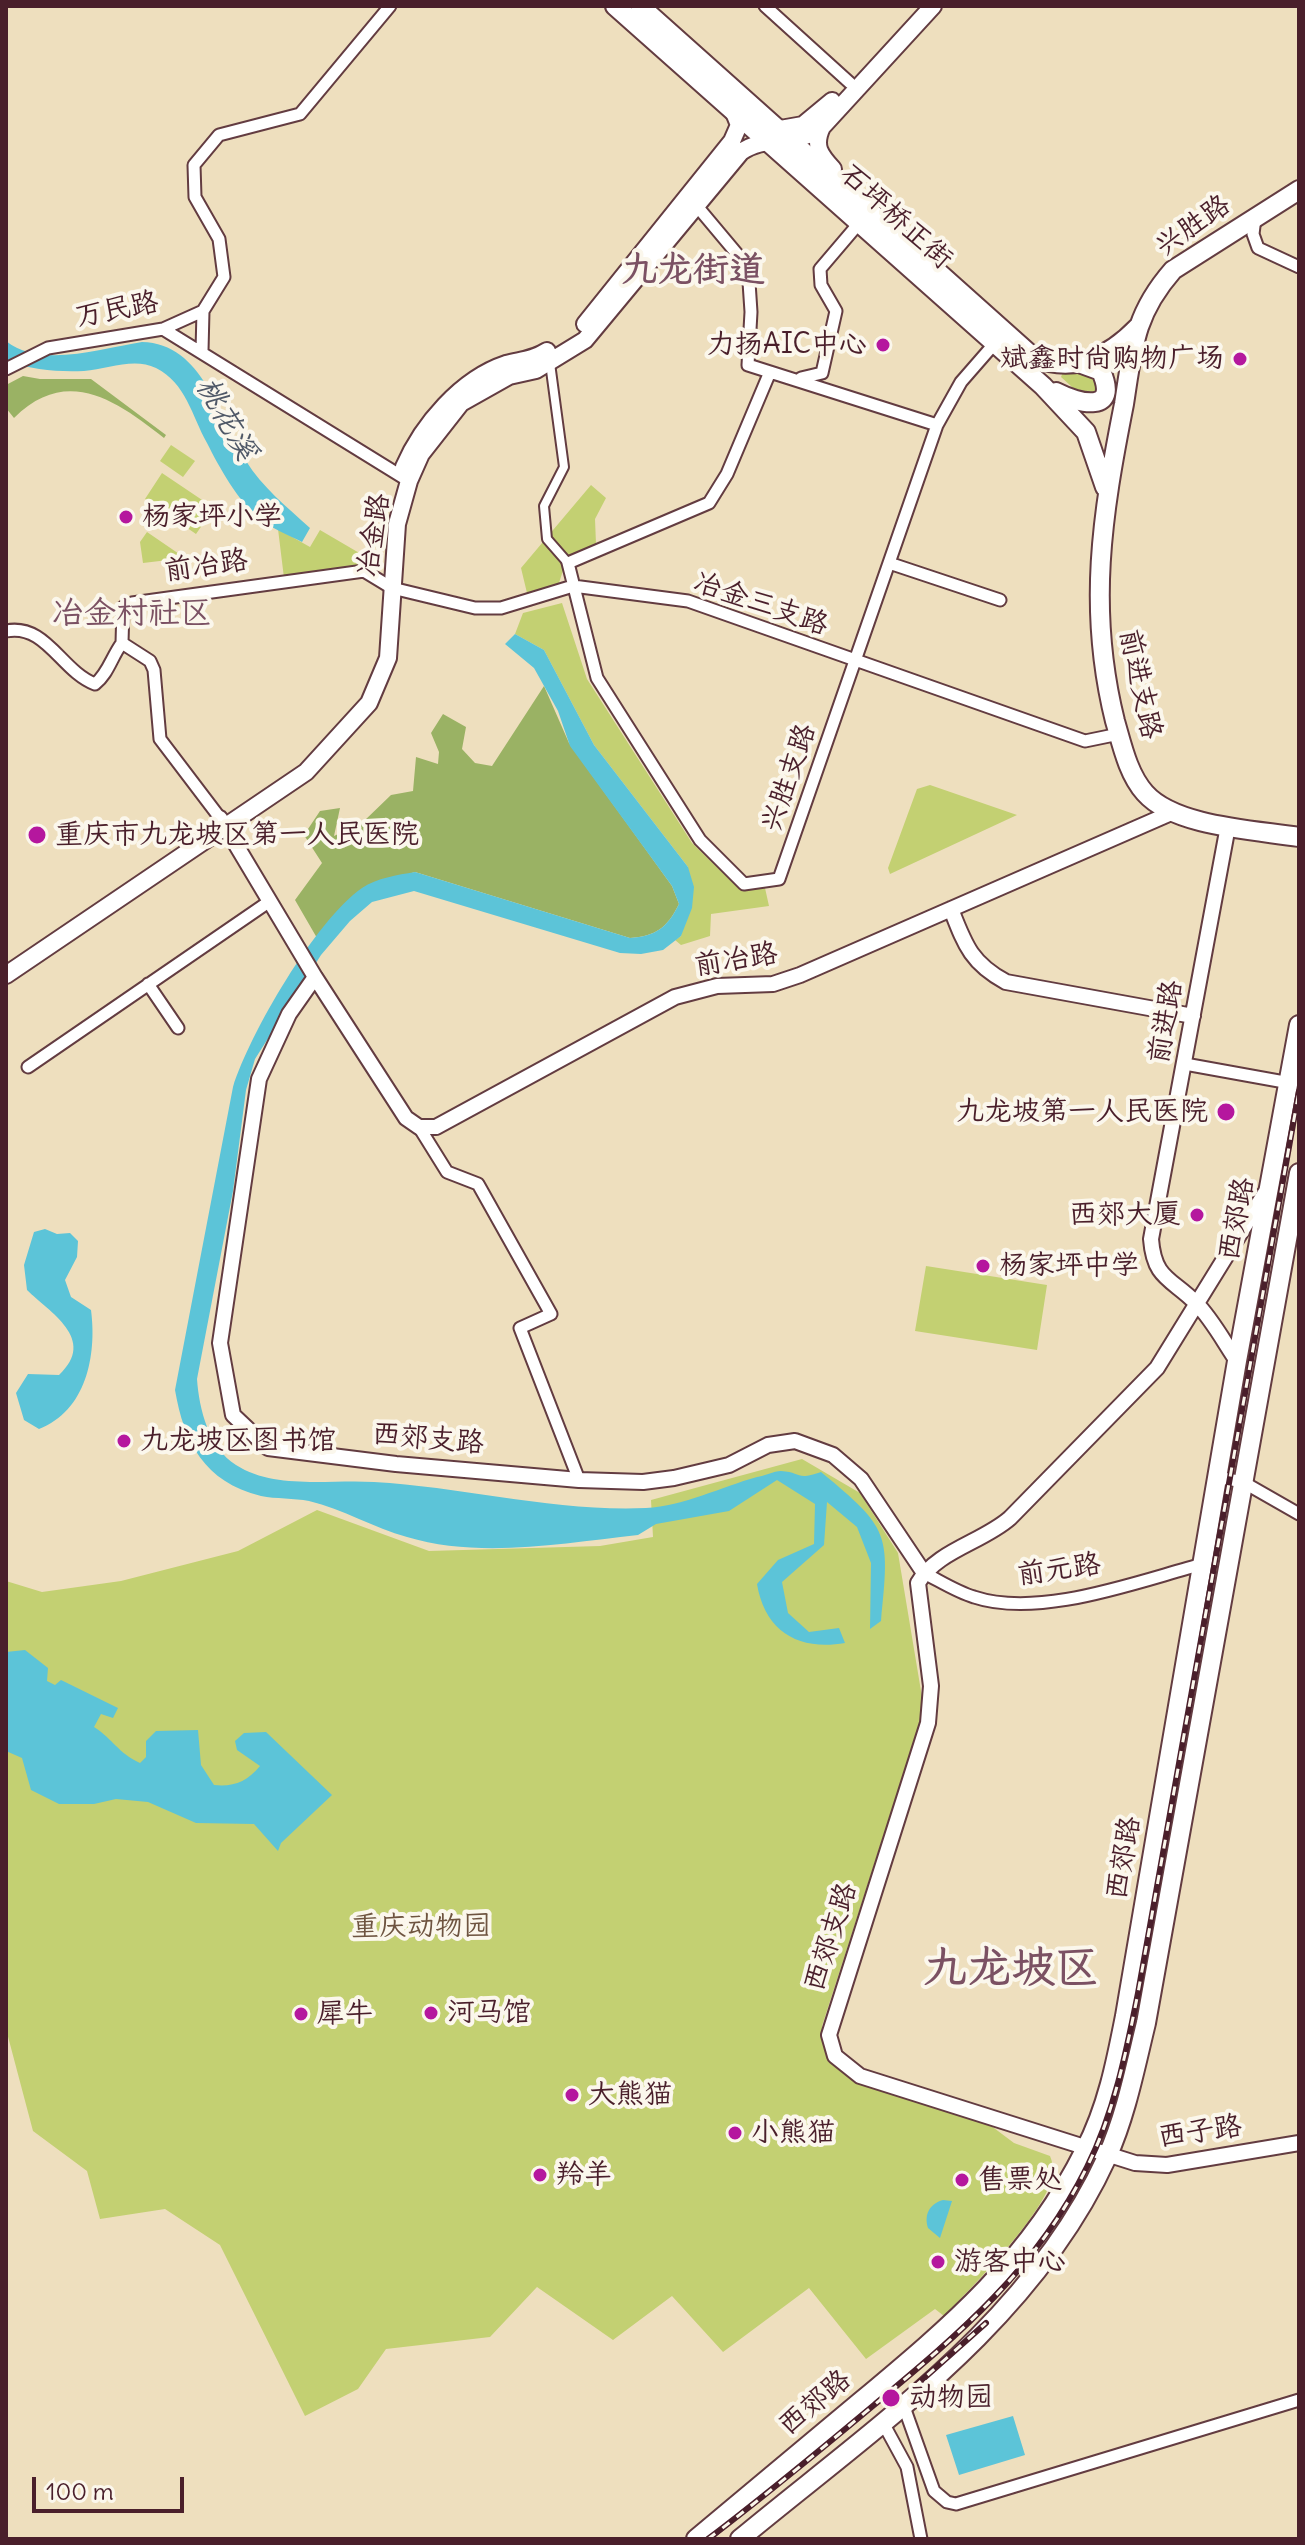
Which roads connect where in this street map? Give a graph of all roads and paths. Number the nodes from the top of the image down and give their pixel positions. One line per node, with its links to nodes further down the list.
1 (390, 6): 18 (street, 万民路)
2 (615, 6): 8 (main road, 石坪桥正街)
3 (640, 6): 10 (main road, 石坪桥正街)
4 (765, 6): 7 (street)
5 (920, 6): 7 (main road)
6 (933, 6): 9 (main road)
7 (850, 83): 9 (main road)
8 (732, 108): 10 (main road, 石坪桥正街); 11 (main road)
9 (820, 122): 10 (main road); 13 (main road)
10 (776, 136): 11 (main road); 13 (main road, 石坪桥正街); 16 (main road, 石坪桥正街)
11 (736, 147): 14 (main road, 冶金路); 31 (main road, 冶金路)
12 (1299, 190): 15 (main road, 兴胜路)
13 (853, 196): 24 (main road, 石坪桥正街)
14 (696, 205): 23 (main road, 冶金路); 26 (street)
15 (1255, 217): 17 (street); 19 (main road, 兴胜路)
16 (860, 222): 21 (main road, 石坪桥正街); 27 (street)
17 (1299, 267)
18 (203, 311): 20 (street, 万民路); 22 (street)
19 (1139, 326): 24 (main road, 石坪桥正街); 29 (main road, 兴胜路)
20 (163, 329): 22 (street); 25 (street, 万民路)
21 (995, 343): 28 (main road, 石坪桥正街); 30 (street, 兴胜支路)
22 (202, 351): 31 (street)
23 (550, 362): 31 (main road, 冶金路); 33 (street)
24 (1074, 363): 28 (main road)
25 (6, 369)
26 (770, 372): 27 (street); 33 (street)
27 (789, 378): 30 (street)
28 (1043, 386): 32 (main road, 石坪桥正街)
29 (1120, 421): 32 (main road, 前进支路)
30 (937, 425): 34 (street, 兴胜支路)
31 (405, 478): 35 (main road, 冶金路)
32 (1106, 494): 41 (main road, 前进支路)
33 (568, 563): 36 (street)
34 (889, 563): 37 (street); 40 (street, 兴胜支路)
35 (387, 585): 36 (street, 冶金三支路); 39 (street, 前冶路); 43 (main road, 冶金路)
36 (573, 586): 40 (street, 冶金三支路); 40 (street, 兴胜支路)
37 (1000, 600)
38 (6, 631): 39 (street)
39 (122, 643): 43 (street)
40 (855, 661): 41 (street, 冶金三支路)
41 (1119, 734): 42 (main road, 前进支路)
42 (1171, 813): 44 (main road, 前进支路); 48 (street, 前冶路)
43 (223, 822): 47 (street); 49 (main road, 冶金路); 50 (main road, 冶金路)
44 (1228, 826): 45 (main road, 前进支路); 46 (main road); 53 (street, 前进路)
45 (1299, 837)
46 (1299, 846)
47 (270, 901): 51 (street); 52 (street)
48 (951, 909): 53 (street); 59 (street, 前冶路)
49 (6, 963)
50 (6, 975)
51 (315, 977): 59 (street); 66 (street, 西郊支路)
52 (148, 984): 55 (street); 57 (street)
53 (1193, 1016): 56 (street, 前进路)
54 (1299, 1025): 58 (main road, 西郊路)
55 (178, 1028)
56 (1185, 1064): 58 (street); 63 (street, 前进路)
57 (28, 1067)
58 (1290, 1083): 61 (main road, 西郊路)
59 (419, 1127): 66 (street)
60 (1299, 1173): 62 (main road, 西郊路)
61 (1273, 1179): 63 (street); 64 (main road, 西郊路)
62 (1294, 1227): 67 (main road, 西郊路)
63 (1197, 1304): 64 (street, 前进路); 70 (street)
64 (1237, 1361): 65 (main road, 西郊路)
65 (1217, 1477): 67 (street); 69 (main road, 西郊路)
66 (579, 1480): 70 (street, 西郊支路)
67 (1243, 1482): 68 (street); 73 (main road, 西郊路)
68 (1299, 1514)
69 (1203, 1564): 70 (street, 前元路); 72 (main road, 西郊路)
70 (924, 1573): 72 (street, 西郊支路)
71 (1299, 2143): 73 (street, 西子路)
72 (1087, 2148): 73 (street, 西郊支路); 77 (main road, 西郊路)
73 (1108, 2155): 75 (main road, 西郊路)
74 (1299, 2400): 75 (street)
75 (903, 2404): 76 (main road, 西郊路)
76 (882, 2421): 78 (main road, 西郊路); 79 (street)
77 (696, 2539)
78 (740, 2539)
79 (921, 2539)

